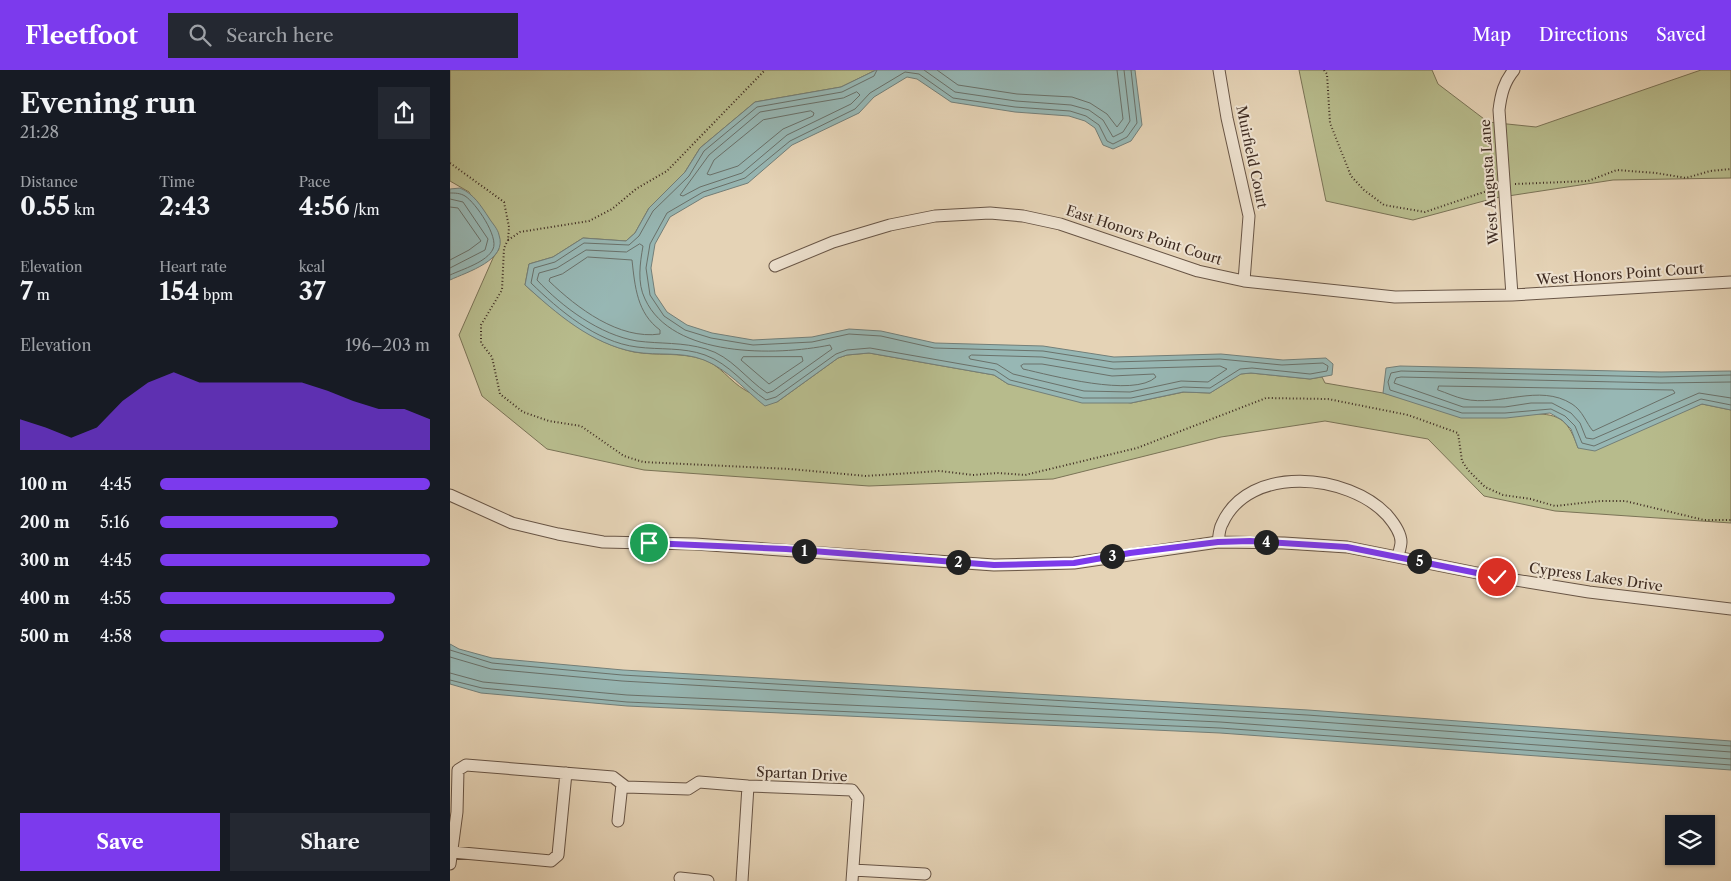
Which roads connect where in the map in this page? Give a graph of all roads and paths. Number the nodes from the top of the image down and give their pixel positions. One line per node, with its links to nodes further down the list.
1 (765, 70): 5 (path)
2 (1219, 70): 7 (street, Muirfield Court)
3 (1514, 70): 9 (street, West Augusta Lane)
4 (450, 163): 5 (path)
5 (508, 240): 11 (path)
6 (775, 266): 7 (street, East Honors Point Court)
7 (1244, 281): 9 (street, East Honors Point Court)
8 (1731, 282): 9 (street, West Honors Point Court)
9 (1512, 296)
10 (450, 494): 12 (street, Cypress Lakes Drive)
11 (1731, 520)
12 (1218, 542): 13 (street, Cypress Lakes Drive); 13 (street)
13 (1398, 556): 14 (street, Cypress Lakes Drive)
14 (1731, 609)
15 (566, 773): 16 (street, Spartan Drive); 18 (street, Spartan Drive); 20 (street)
16 (622, 784): 17 (street, Spartan Drive); 19 (street)
17 (748, 786): 23 (street, Spartan Drive); 26 (street, Spartan Drive)
18 (453, 812): 20 (street, Spartan Drive)
19 (618, 821)
20 (452, 852): 21 (street, Spartan Drive)
21 (450, 864)
22 (925, 874): 23 (street)
23 (852, 876)
24 (680, 880): 25 (street)
25 (708, 881)
26 (742, 881)

